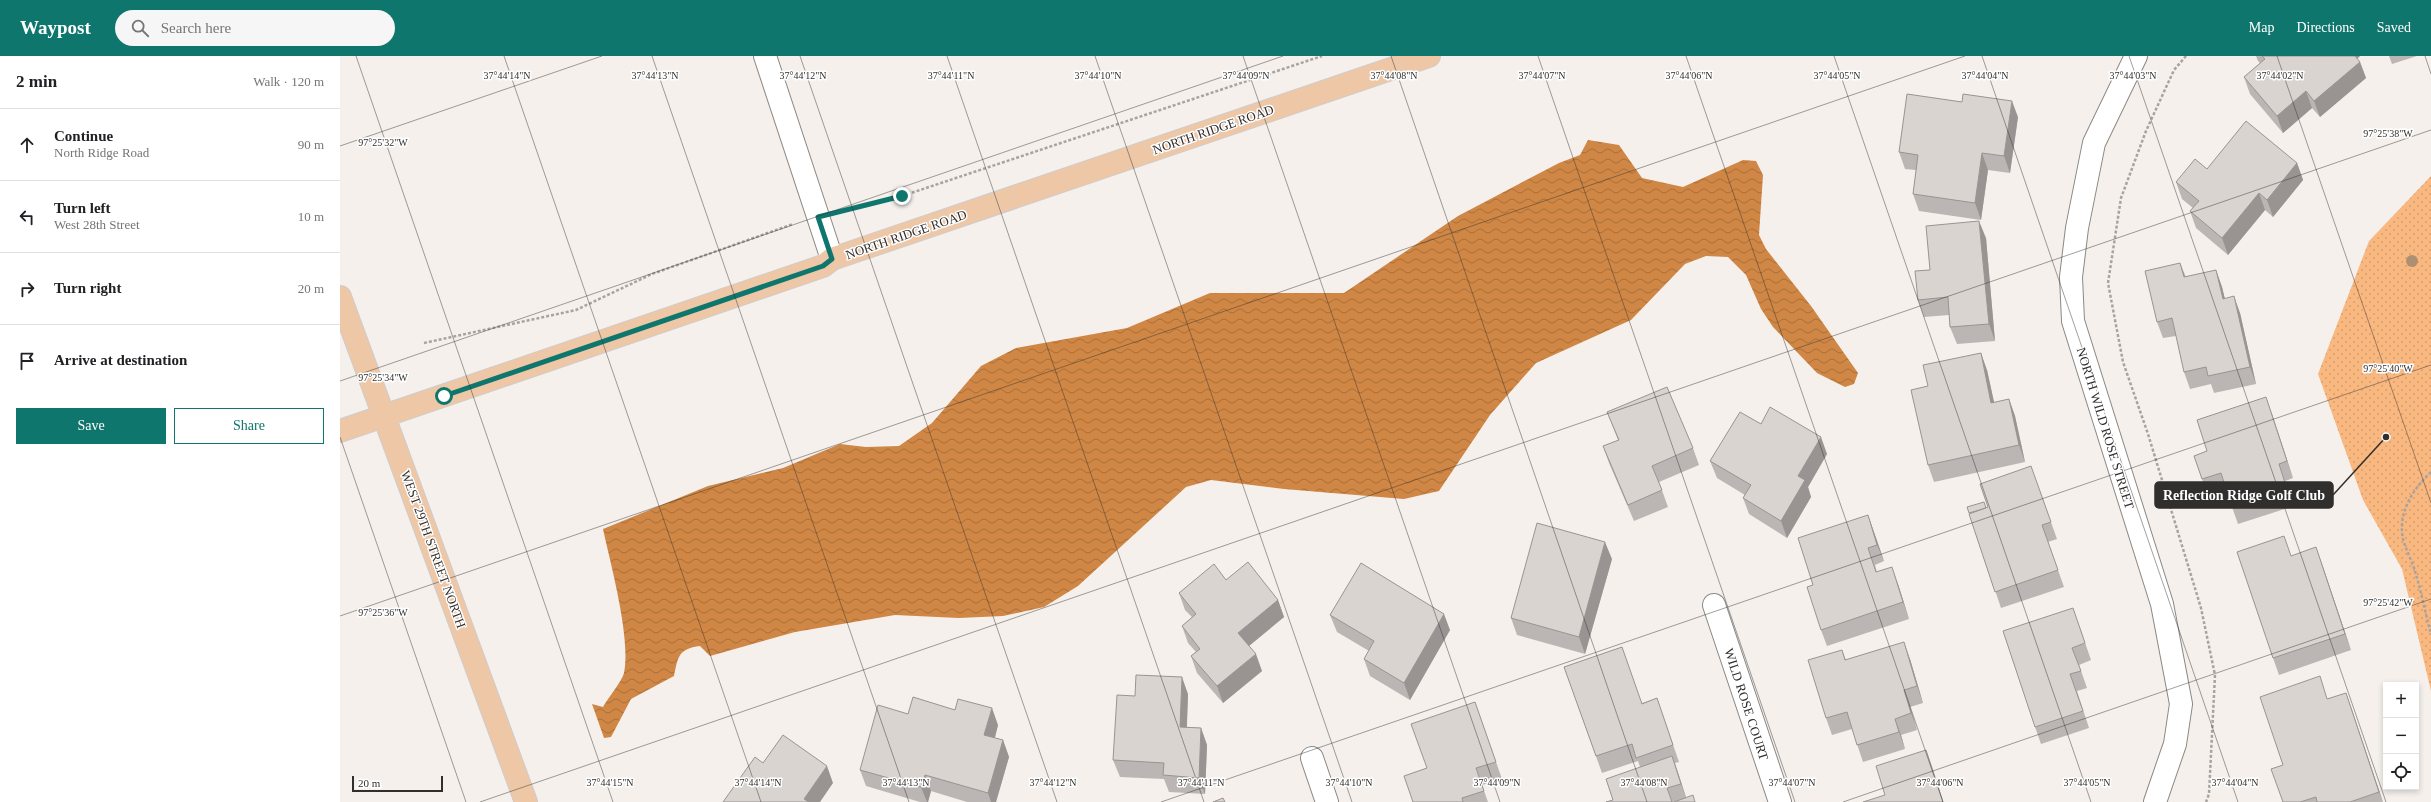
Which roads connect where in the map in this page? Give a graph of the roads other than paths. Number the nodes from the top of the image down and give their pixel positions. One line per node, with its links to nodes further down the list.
1 (765, 56): 4 (street)
2 (1429, 56): 4 (main road, NORTH RIDGE ROAD)
3 (2136, 56): 13 (street, NORTH WILD ROSE STREET)
4 (832, 259): 6 (main road, NORTH RIDGE ROAD)
5 (340, 297): 6 (main road, WEST 29TH STREET NORTH)
6 (385, 416): 7 (main road, NORTH RIDGE ROAD); 10 (main road, WEST 29TH STREET NORTH)
7 (340, 432)
8 (1714, 605): 12 (street, WILD ROSE COURT)
9 (1312, 758): 11 (street)
10 (526, 802)
11 (1328, 802)
12 (1780, 802)
13 (2155, 802)

